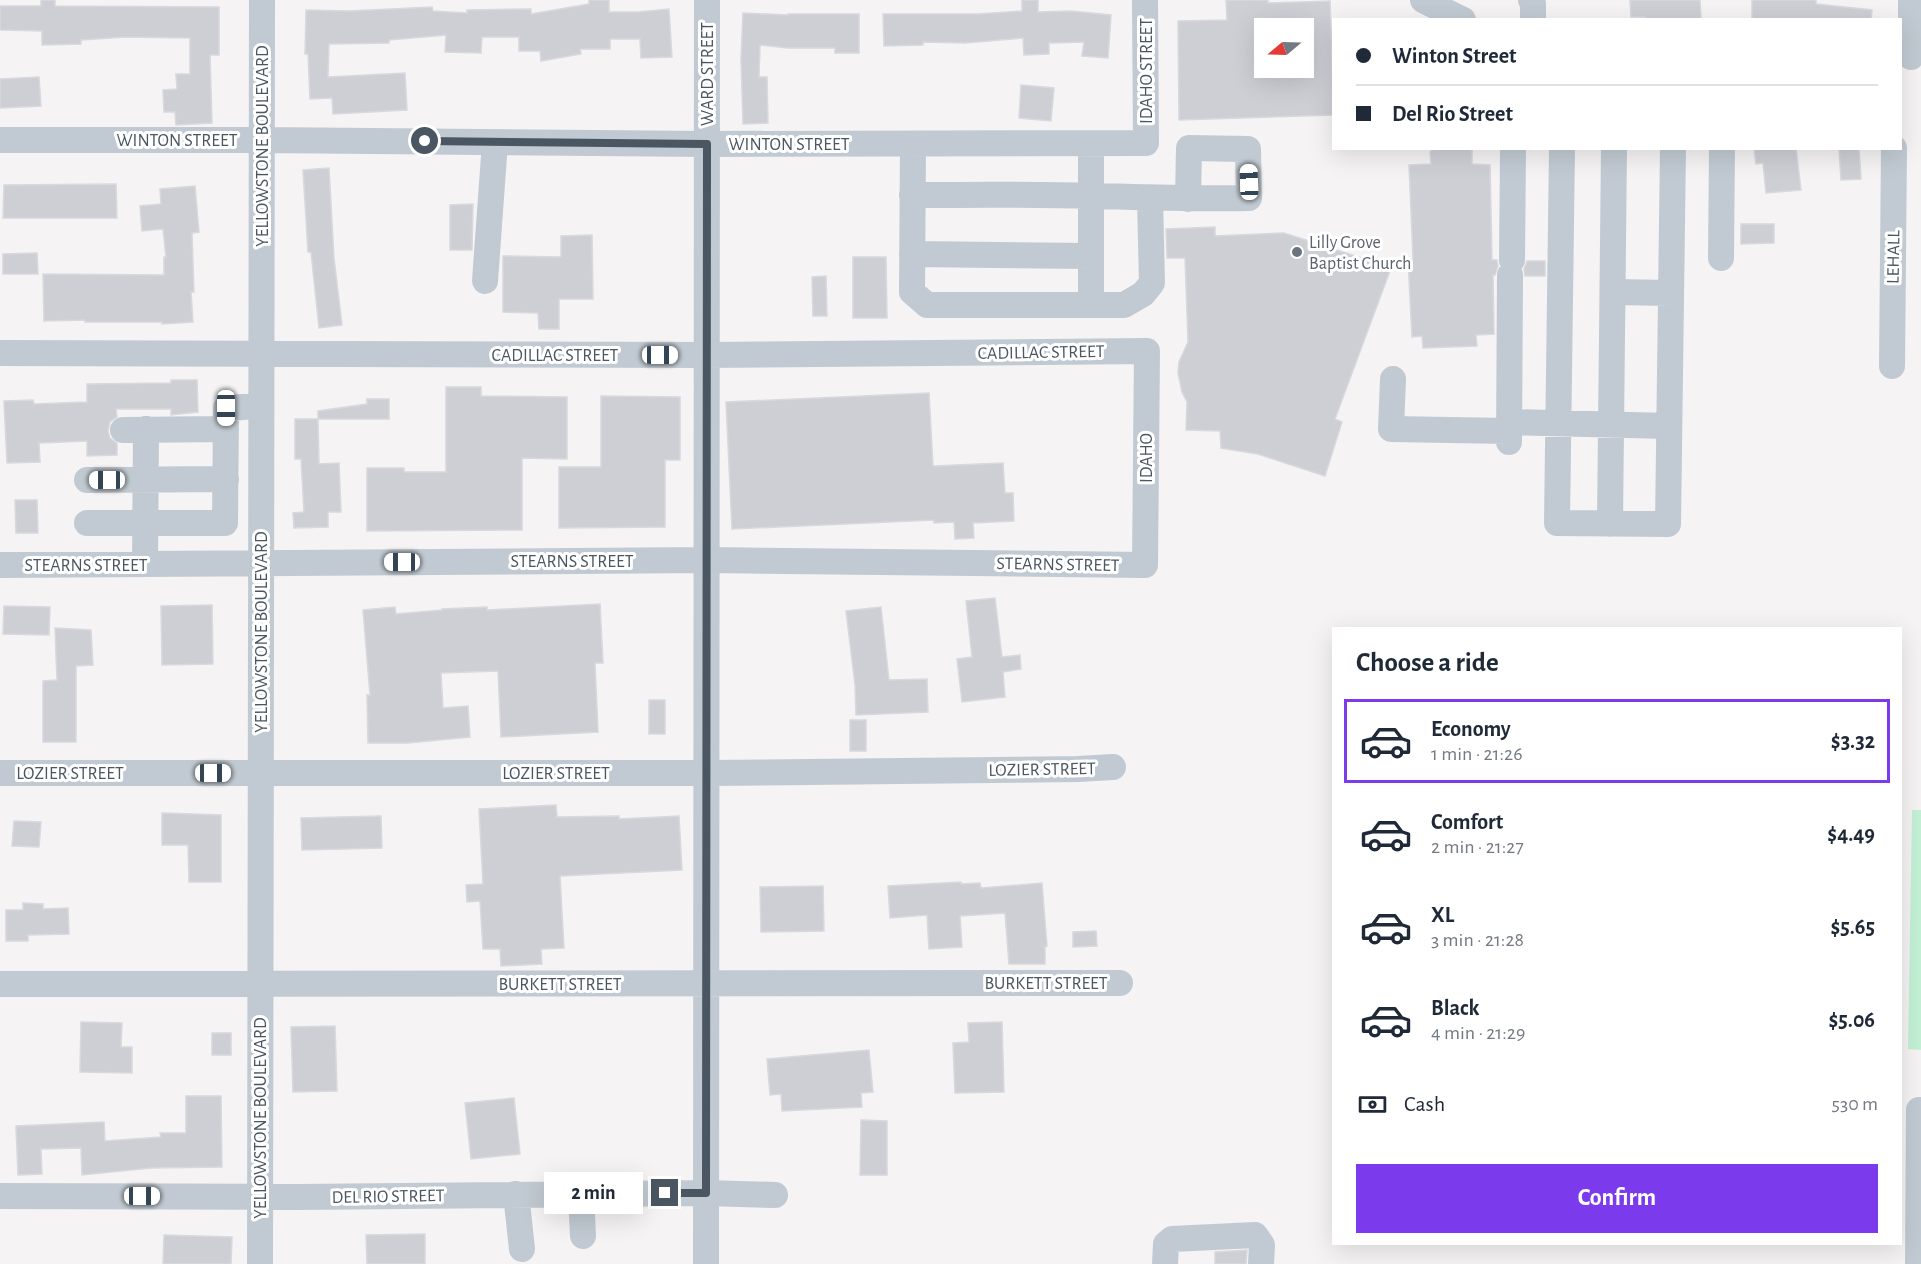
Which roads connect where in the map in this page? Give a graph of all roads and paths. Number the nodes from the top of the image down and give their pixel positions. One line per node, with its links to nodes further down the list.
1 (262, 0): 9 (street, YELLOWSTONE BOULEVARD)
2 (707, 0): 12 (street, WARD STREET)
3 (1145, 0): 11 (street, IDAHO STREET)
4 (1423, 0): 6 (street)
5 (1911, 0): 7 (street)
6 (1459, 18)
7 (1911, 57)
8 (0, 140): 9 (street, WINTON STREET)
9 (262, 140): 10 (street, WINTON STREET); 34 (street, YELLOWSTONE BOULEVARD)
10 (495, 142): 12 (street, WINTON STREET); 28 (street)
11 (1146, 142): 14 (street, WINTON STREET)
12 (707, 144): 13 (street, WINTON STREET); 35 (street, WARD STREET)
13 (913, 144): 14 (street, WINTON STREET); 21 (street)
14 (1092, 144): 22 (street)
15 (1513, 150): 43 (street)
16 (1562, 150): 39 (street)
17 (1614, 150): 29 (street)
18 (1673, 150): 30 (street)
19 (1722, 150): 27 (street)
20 (1894, 150): 36 (street, LEHALL)
21 (912, 195): 22 (street); 25 (street)
22 (1092, 196): 23 (street); 26 (street)
23 (1150, 199): 24 (street); 31 (street)
24 (1188, 199)
25 (912, 254): 26 (street); 31 (street)
26 (1090, 256): 31 (street)
27 (1721, 258)
28 (485, 281)
29 (1612, 292): 30 (street); 40 (street)
30 (1671, 293): 41 (street)
31 (1090, 305)
32 (1146, 351): 35 (street, CADILLAC STREET); 54 (street, IDAHO)
33 (0, 353): 34 (street, CADILLAC STREET)
34 (262, 354): 35 (street, CADILLAC STREET); 38 (street, YELLOWSTONE BOULEVARD)
35 (707, 355): 50 (street, WARD STREET)
36 (1892, 366)
37 (1393, 379): 43 (street)
38 (261, 406): 42 (street); 51 (street, YELLOWSTONE BOULEVARD)
39 (1558, 424): 40 (street); 43 (street); 49 (street)
40 (1611, 425): 41 (street); 49 (street)
41 (1670, 426): 49 (street)
42 (226, 429): 44 (street); 46 (street)
43 (1509, 432)
44 (226, 479): 46 (street); 48 (street)
45 (87, 480): 46 (street)
46 (146, 480): 48 (street)
47 (87, 523): 48 (street)
48 (146, 523): 52 (street)
49 (1610, 524)
50 (707, 560): 51 (street, STEARNS STREET); 54 (street, STEARNS STREET); 58 (street, WARD STREET)
51 (261, 563): 52 (street, STEARNS STREET); 57 (street, YELLOWSTONE BOULEVARD)
52 (145, 564): 53 (street, STEARNS STREET)
53 (0, 565)
54 (1145, 565)
55 (1113, 766): 58 (street, LOZIER STREET)
56 (0, 773): 57 (street, LOZIER STREET)
57 (261, 773): 58 (street, LOZIER STREET); 61 (street, YELLOWSTONE BOULEVARD)
58 (707, 773): 62 (street, WARD STREET)
59 (1120, 983): 62 (street, BURKETT STREET)
60 (0, 984): 61 (street, BURKETT STREET)
61 (260, 984): 62 (street, BURKETT STREET); 69 (street, YELLOWSTONE BOULEVARD)
62 (707, 984): 64 (street, WARD STREET)
63 (1921, 1110): 76 (street)
64 (706, 1193): 66 (street, DEL RIO STREET); 67 (street, DEL RIO STREET); 73 (street, WARD STREET)
65 (516, 1194): 66 (street, DEL RIO STREET); 69 (street, DEL RIO STREET); 71 (street)
66 (581, 1194): 70 (street)
67 (775, 1195)
68 (0, 1196): 69 (street, DEL RIO STREET)
69 (260, 1196): 72 (street, YELLOWSTONE BOULEVARD)
70 (583, 1236)
71 (522, 1249)
72 (260, 1264)
73 (706, 1264)
74 (1165, 1264): 75 (street)
75 (1261, 1264)
76 (1918, 1264)

